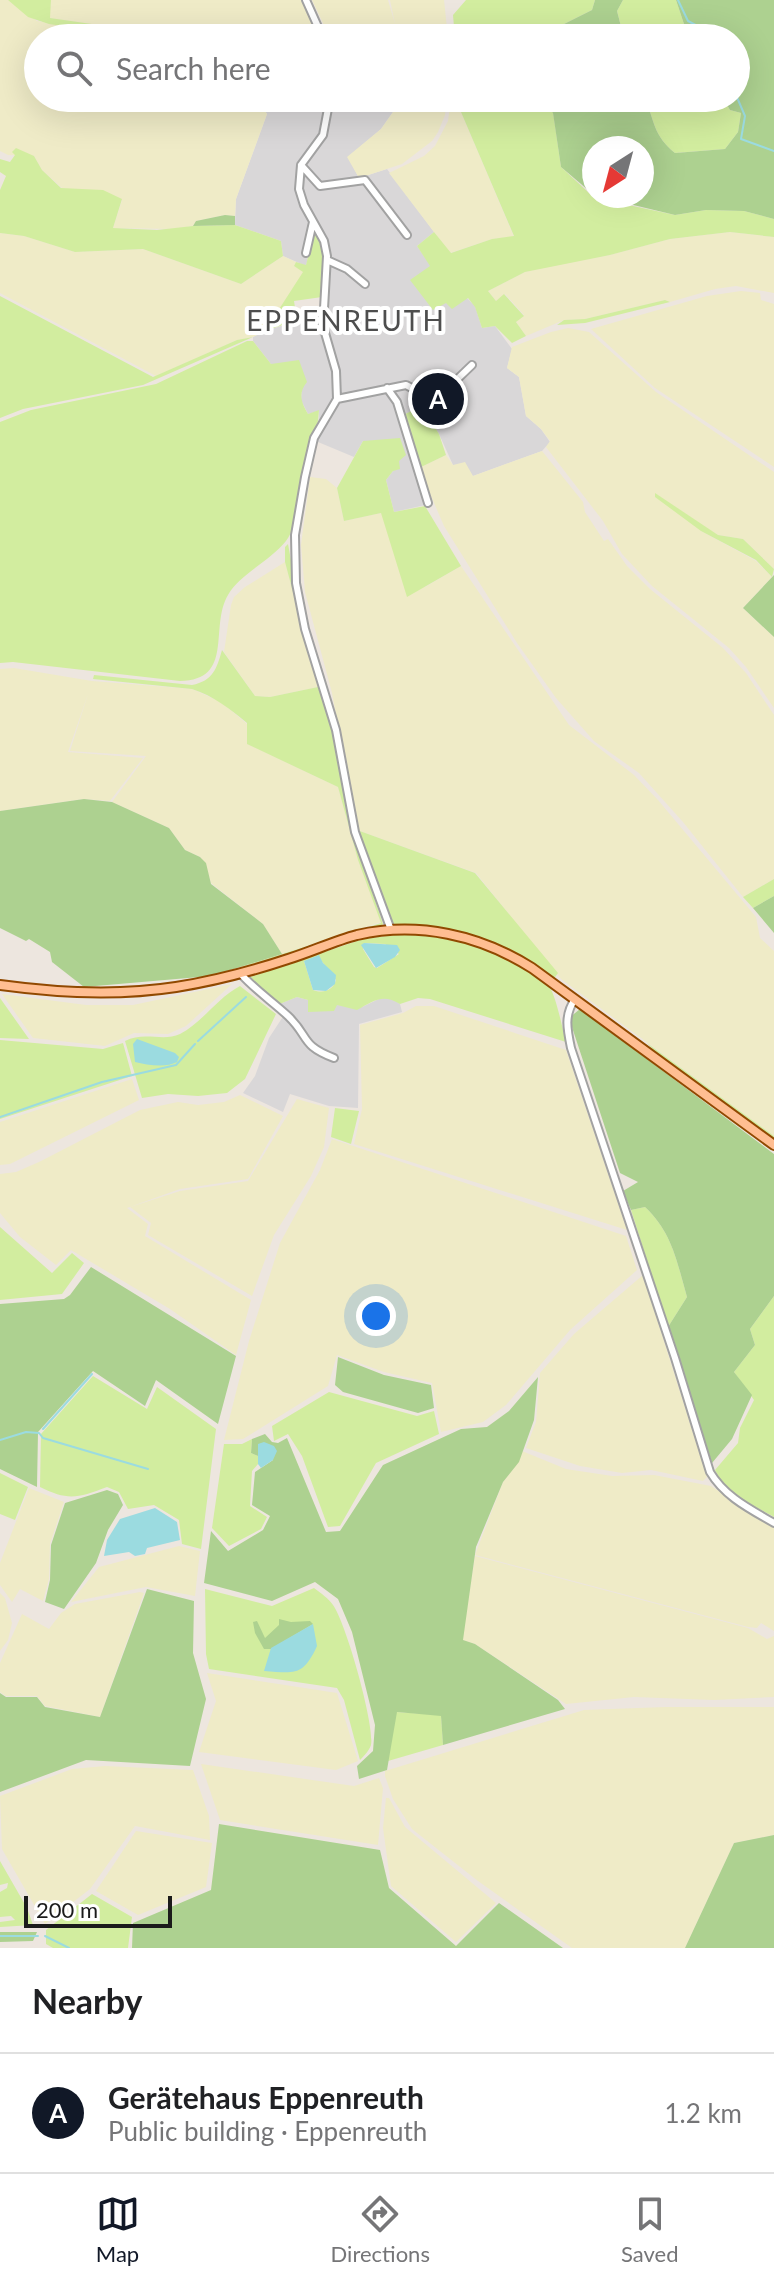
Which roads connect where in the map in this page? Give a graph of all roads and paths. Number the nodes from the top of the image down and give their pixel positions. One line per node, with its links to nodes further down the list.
1 (306, 0): 2 (street)
2 (317, 24)
3 (327, 112): 4 (street)
4 (301, 165): 5 (street); 6 (street)
5 (313, 222): 7 (street); 8 (street)
6 (407, 235)
7 (306, 253)
8 (327, 260): 9 (street); 12 (street)
9 (365, 284)
10 (472, 365): 11 (street)
11 (387, 388): 12 (street); 13 (street)
12 (337, 399): 14 (street)
13 (428, 503)
14 (391, 930): 15 (main road); 17 (main road)
15 (240, 973): 16 (main road); 18 (street)
16 (0, 985)
17 (575, 999): 19 (main road); 20 (street)
18 (334, 1058)
19 (774, 1145)
20 (774, 1523)

